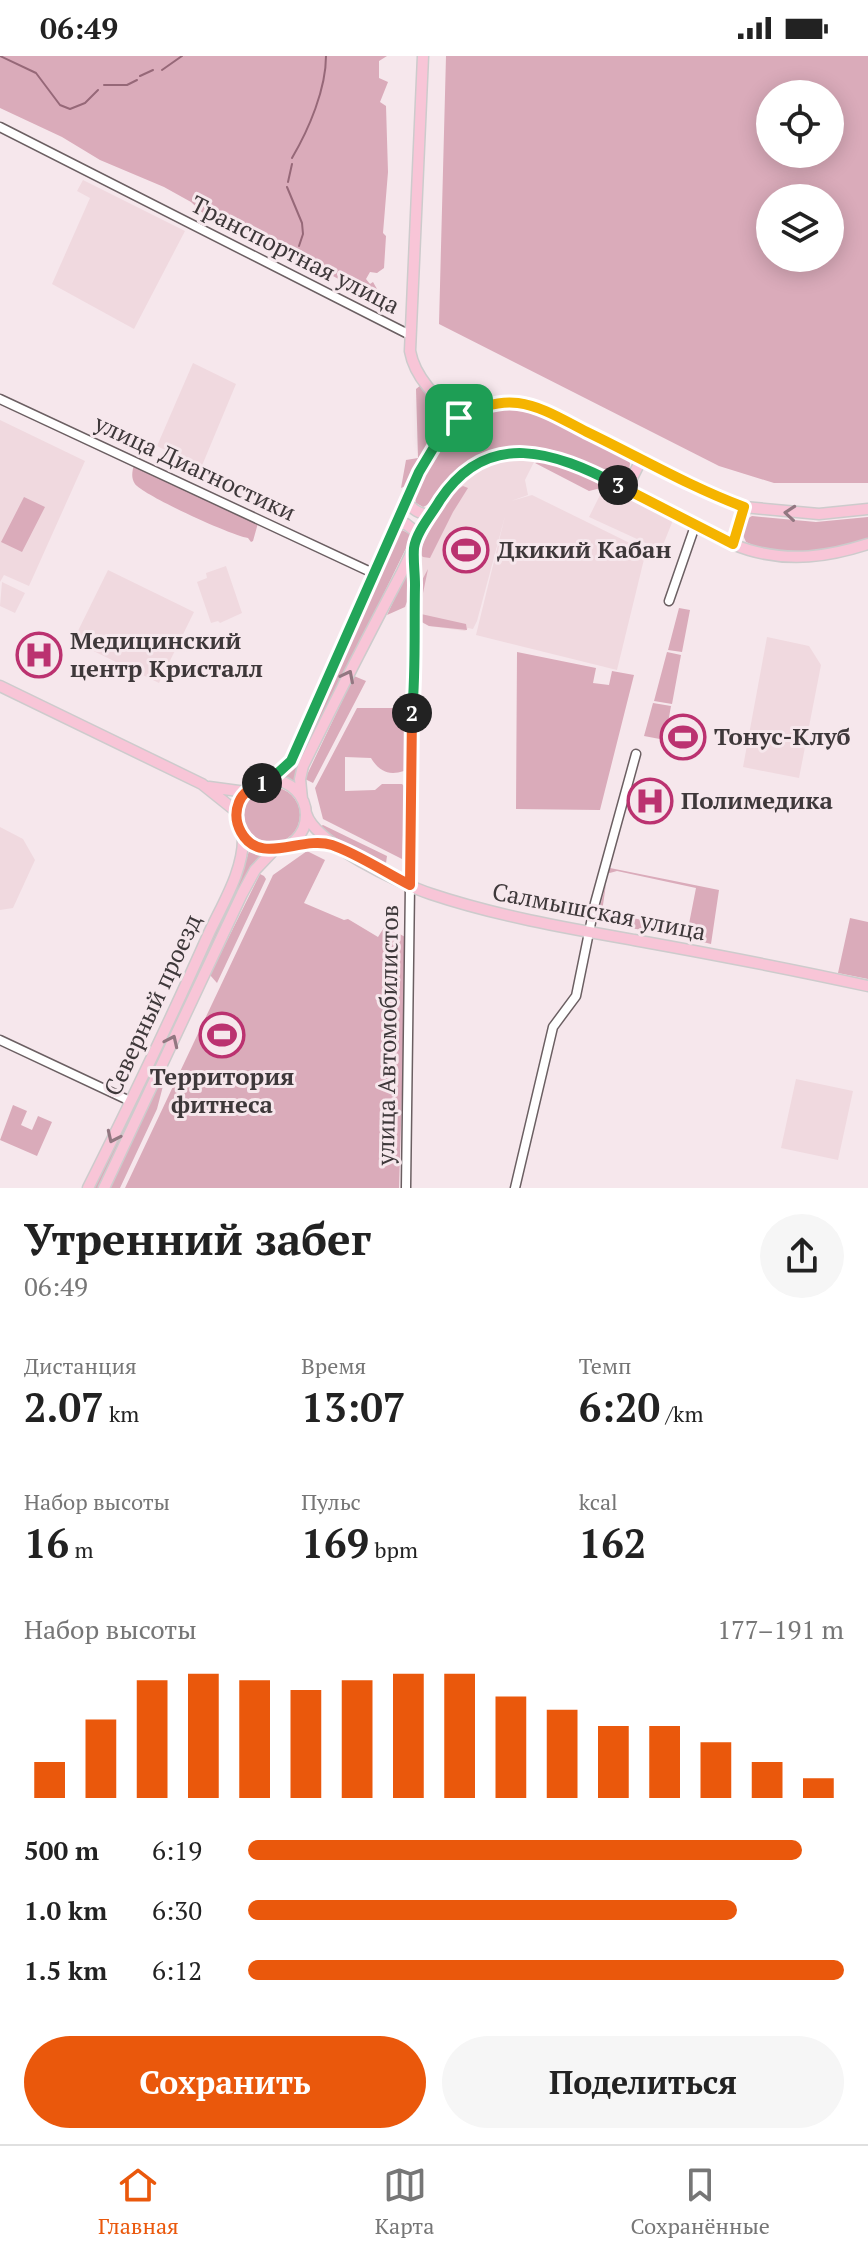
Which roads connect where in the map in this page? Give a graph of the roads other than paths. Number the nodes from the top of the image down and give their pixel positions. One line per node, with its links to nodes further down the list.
1 (423, 56): 3 (main road, Транспортная улица)
2 (0, 127): 3 (street, Транспортная улица)
3 (410, 335): 5 (main road)
4 (0, 399): 18 (street, улица Диагностики)
5 (459, 418): 6 (main road); 8 (main road)
6 (642, 458): 7 (main road); 9 (main road)
7 (626, 490): 11 (main road); 13 (main road)
8 (406, 501): 11 (main road); 12 (main road)
9 (744, 507): 10 (main road, one-way to 9); 15 (main road)
10 (868, 509)
11 (431, 515): 14 (main road)
12 (395, 524): 14 (main road); 18 (main road)
13 (695, 526): 15 (main road); 19 (street)
14 (420, 535): 17 (main road)
15 (733, 544): 16 (main road)
16 (868, 544)
17 (414, 547): 25 (main road, one-way to 17); 32 (main road, улица Автомобилистов)
18 (373, 573): 22 (main road)
19 (669, 601)
20 (0, 686): 23 (main road)
21 (636, 754): 33 (street)
22 (269, 781): 24 (main road); 25 (main road)
23 (207, 786): 24 (main road); 26 (main road)
24 (246, 792): 26 (main road)
25 (302, 799): 27 (main road)
26 (237, 812): 28 (main road)
27 (306, 813): 29 (main road); 30 (main road)
28 (243, 836): 31 (main road); 36 (main road, Северный проезд)
29 (332, 845): 30 (main road); 32 (main road, Салмышская улица)
30 (289, 846): 31 (main road)
31 (274, 850): 38 (main road, Северный проезд, one-way to 31)
32 (410, 885): 33 (main road, Салмышская улица); 39 (street, улица Автомобилистов)
33 (588, 932): 34 (main road, Салмышская улица); 40 (street)
34 (868, 986)
35 (0, 1040): 36 (street)
36 (130, 1101): 37 (main road, Северный проезд, one-way to 37)
37 (88, 1188)
38 (104, 1188)
39 (406, 1188)
40 (515, 1188)

